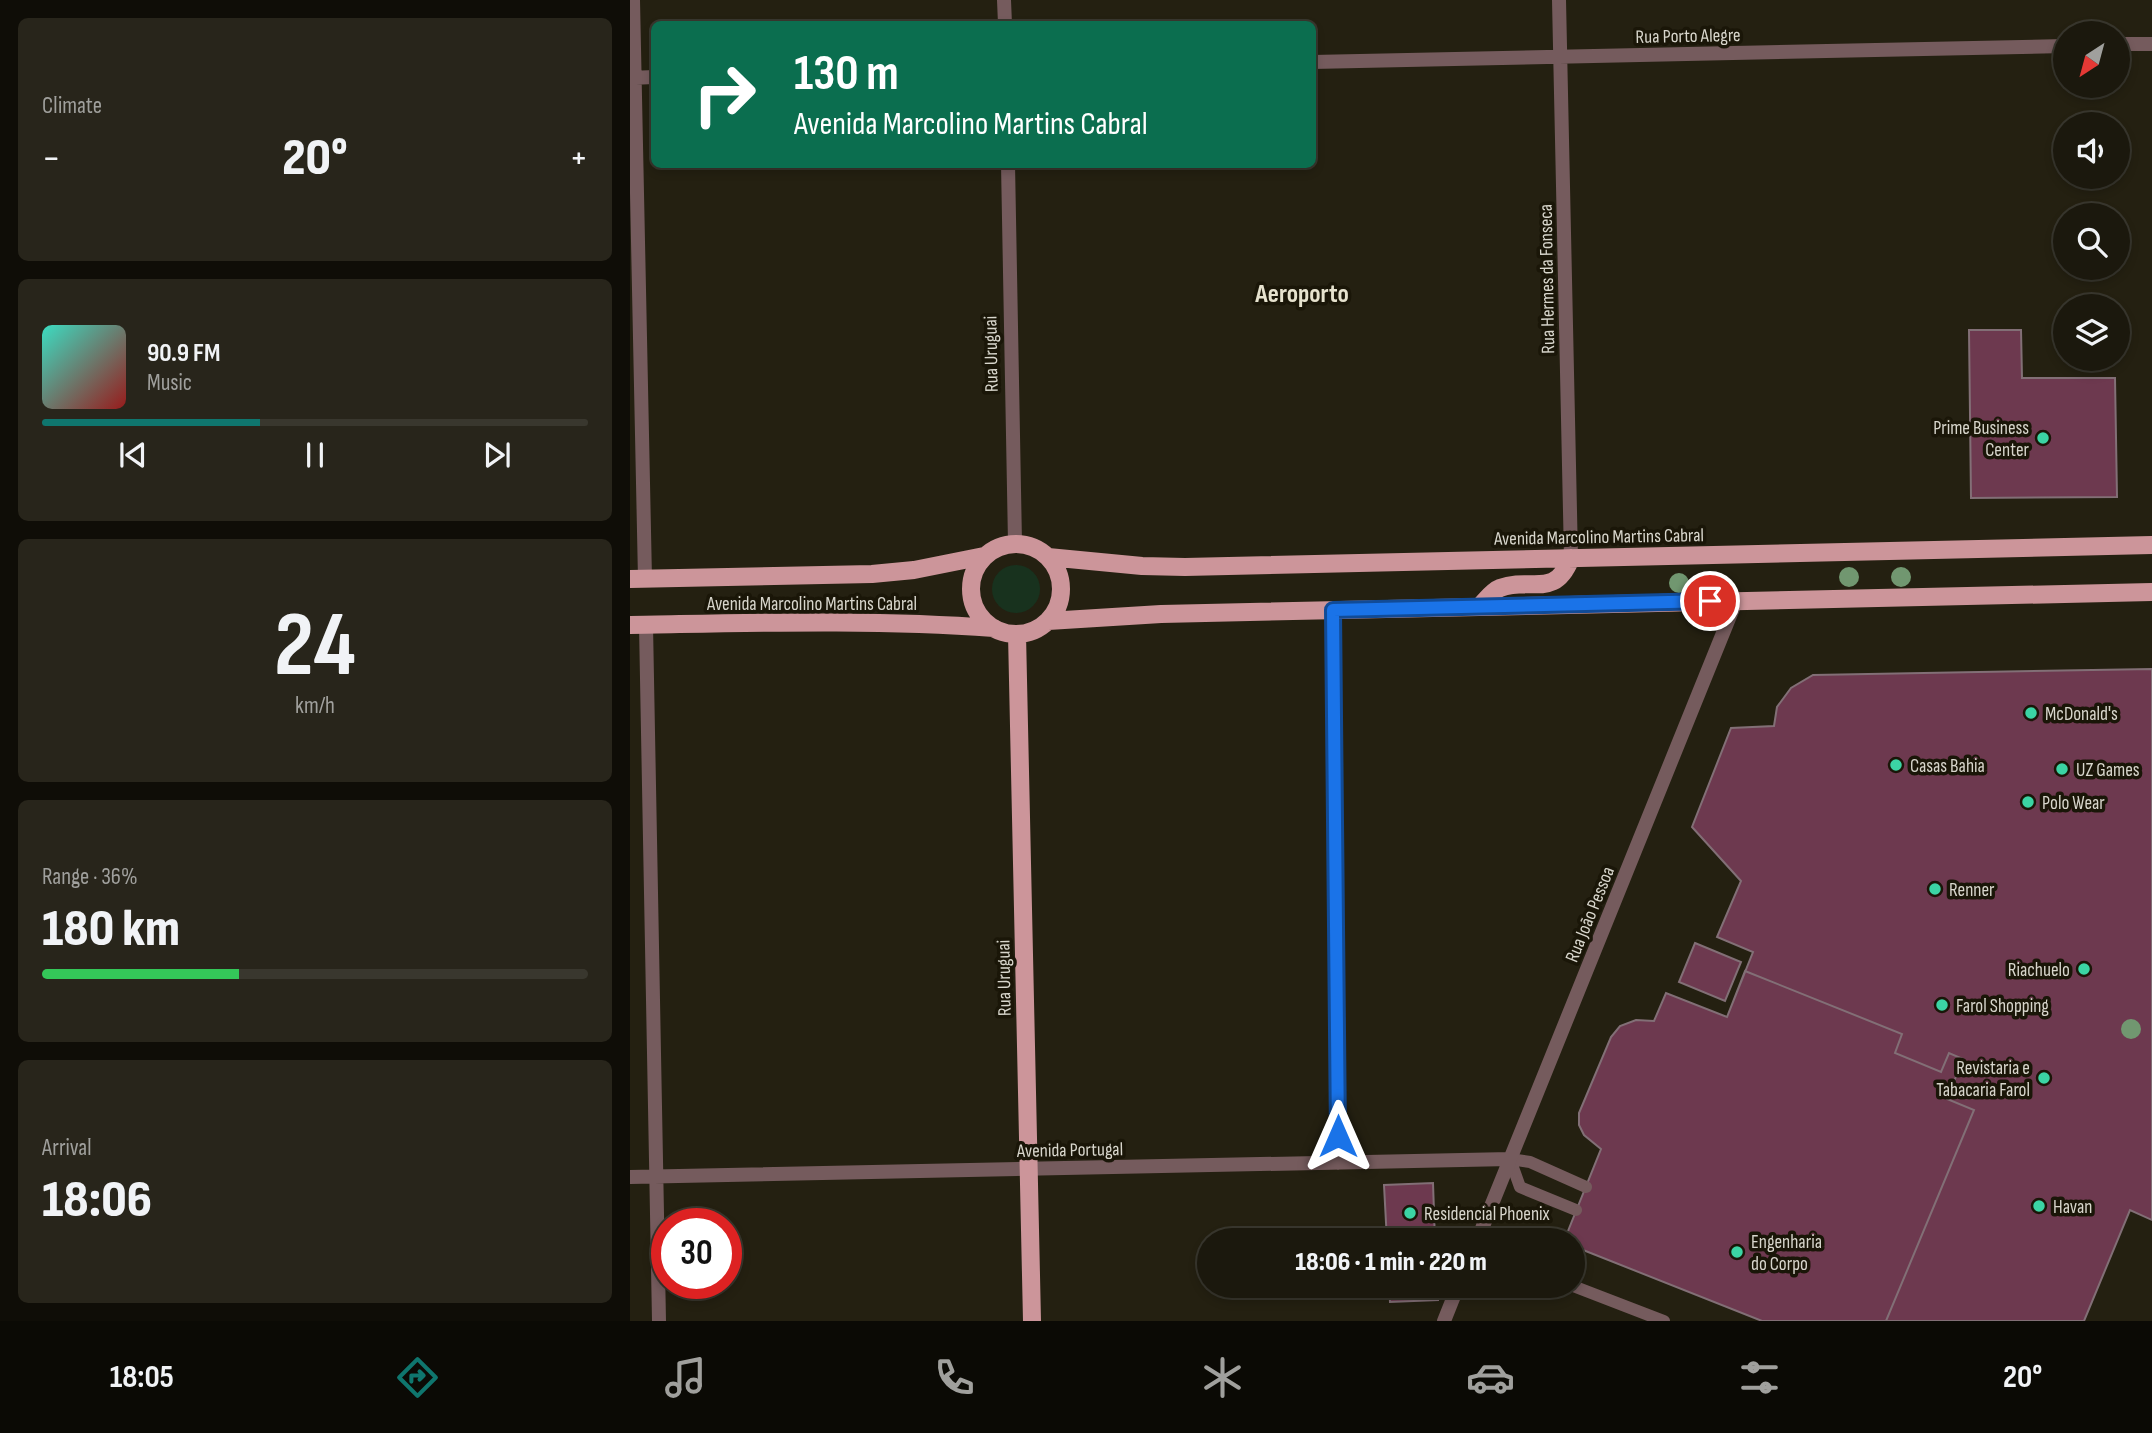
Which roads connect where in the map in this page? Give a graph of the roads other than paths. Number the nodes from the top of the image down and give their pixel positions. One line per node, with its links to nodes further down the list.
1 (633, 0): 11 (street)
2 (1004, 0): 4 (street)
3 (1559, 0): 8 (street, Rua Hermes da Fonseca)
4 (1005, 21)
5 (2130, 44): 6 (street)
6 (2152, 44)
7 (2053, 46): 8 (street, Rua Porto Alegre)
8 (1560, 57): 9 (street, Rua Porto Alegre); 17 (street, Rua Hermes da Fonseca)
9 (1316, 62)
10 (651, 77): 11 (street)
11 (632, 78): 18 (street)
12 (1008, 168): 13 (street, Rua Uruguai)
13 (1015, 543): 15 (main road); 16 (main road)
14 (2152, 545): 17 (main road, Avenida Marcolino Martins Cabral)
15 (984, 556): 18 (main road, Avenida Marcolino Martins Cabral); 25 (main road)
16 (1048, 557): 17 (main road, Avenida Marcolino Martins Cabral); 23 (main road)
17 (1571, 558): 21 (main road)
18 (637, 579)
19 (2152, 592): 20 (main road)
20 (1736, 601): 21 (main road); 27 (street, Rua João Pessoa)
21 (1480, 606): 22 (main road)
22 (1333, 610): 23 (main road); 28 (street)
23 (1048, 621): 26 (main road)
24 (638, 625): 25 (main road, Avenida Marcolino Martins Cabral); 31 (street)
25 (994, 628): 26 (main road)
26 (1017, 634): 29 (main road, Rua Uruguai)
27 (1510, 1159): 28 (street, Avenida Portugal); 32 (lane); 33 (lane); 34 (street, Rua João Pessoa)
28 (1338, 1163): 29 (street, Avenida Portugal)
29 (1028, 1169): 31 (street, Avenida Portugal); 39 (main road, Rua Uruguai)
30 (630, 1177): 31 (street, Avenida Portugal)
31 (657, 1177): 38 (street)
32 (1586, 1187)
33 (1576, 1210)
34 (1482, 1228)
35 (1585, 1291): 37 (lane)
36 (1453, 1298): 40 (street)
37 (1627, 1307): 41 (lane); 42 (lane)
38 (659, 1321)
39 (1032, 1321)
40 (1444, 1321)
41 (1621, 1321)
42 (1664, 1321)

